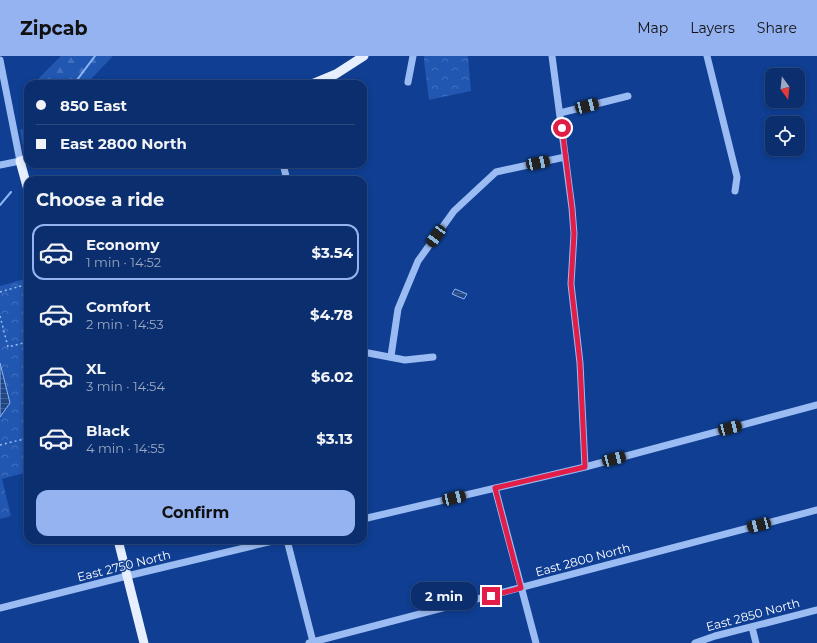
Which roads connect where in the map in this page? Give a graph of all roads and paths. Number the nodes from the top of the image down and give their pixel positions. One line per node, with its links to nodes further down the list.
1 (364, 56): 6 (main road)
2 (413, 56): 7 (street)
3 (552, 56): 9 (street)
4 (707, 56): 13 (street)
5 (0, 60): 11 (street)
6 (322, 80)
7 (408, 82)
8 (628, 96): 9 (street)
9 (560, 113): 10 (street)
10 (565, 157): 19 (street); 24 (street)
11 (24, 160): 12 (street)
12 (0, 166)
13 (735, 191)
14 (24, 285): 15 (path)
15 (0, 292)
16 (0, 316): 17 (path)
17 (24, 343)
18 (367, 353): 19 (street)
19 (390, 356): 20 (street)
20 (433, 357)
21 (817, 405): 24 (street)
22 (24, 439): 23 (path)
23 (0, 445)
24 (585, 467): 25 (street)
25 (495, 488): 27 (street); 32 (street)
26 (817, 510): 32 (street, East 2800 North)
27 (367, 518)
28 (119, 544): 31 (main road)
29 (260, 544): 31 (street, East 2750 North)
30 (287, 544): 36 (street)
31 (127, 576): 33 (street, East 2750 North); 37 (main road)
32 (521, 588): 36 (street, East 2800 North); 38 (street)
33 (0, 608)
34 (817, 610): 35 (street, East 2850 North)
35 (752, 627): 39 (street, East 2850 North); 40 (street)
36 (311, 642)
37 (144, 643)
38 (536, 643)
39 (695, 643)
40 (756, 643)

